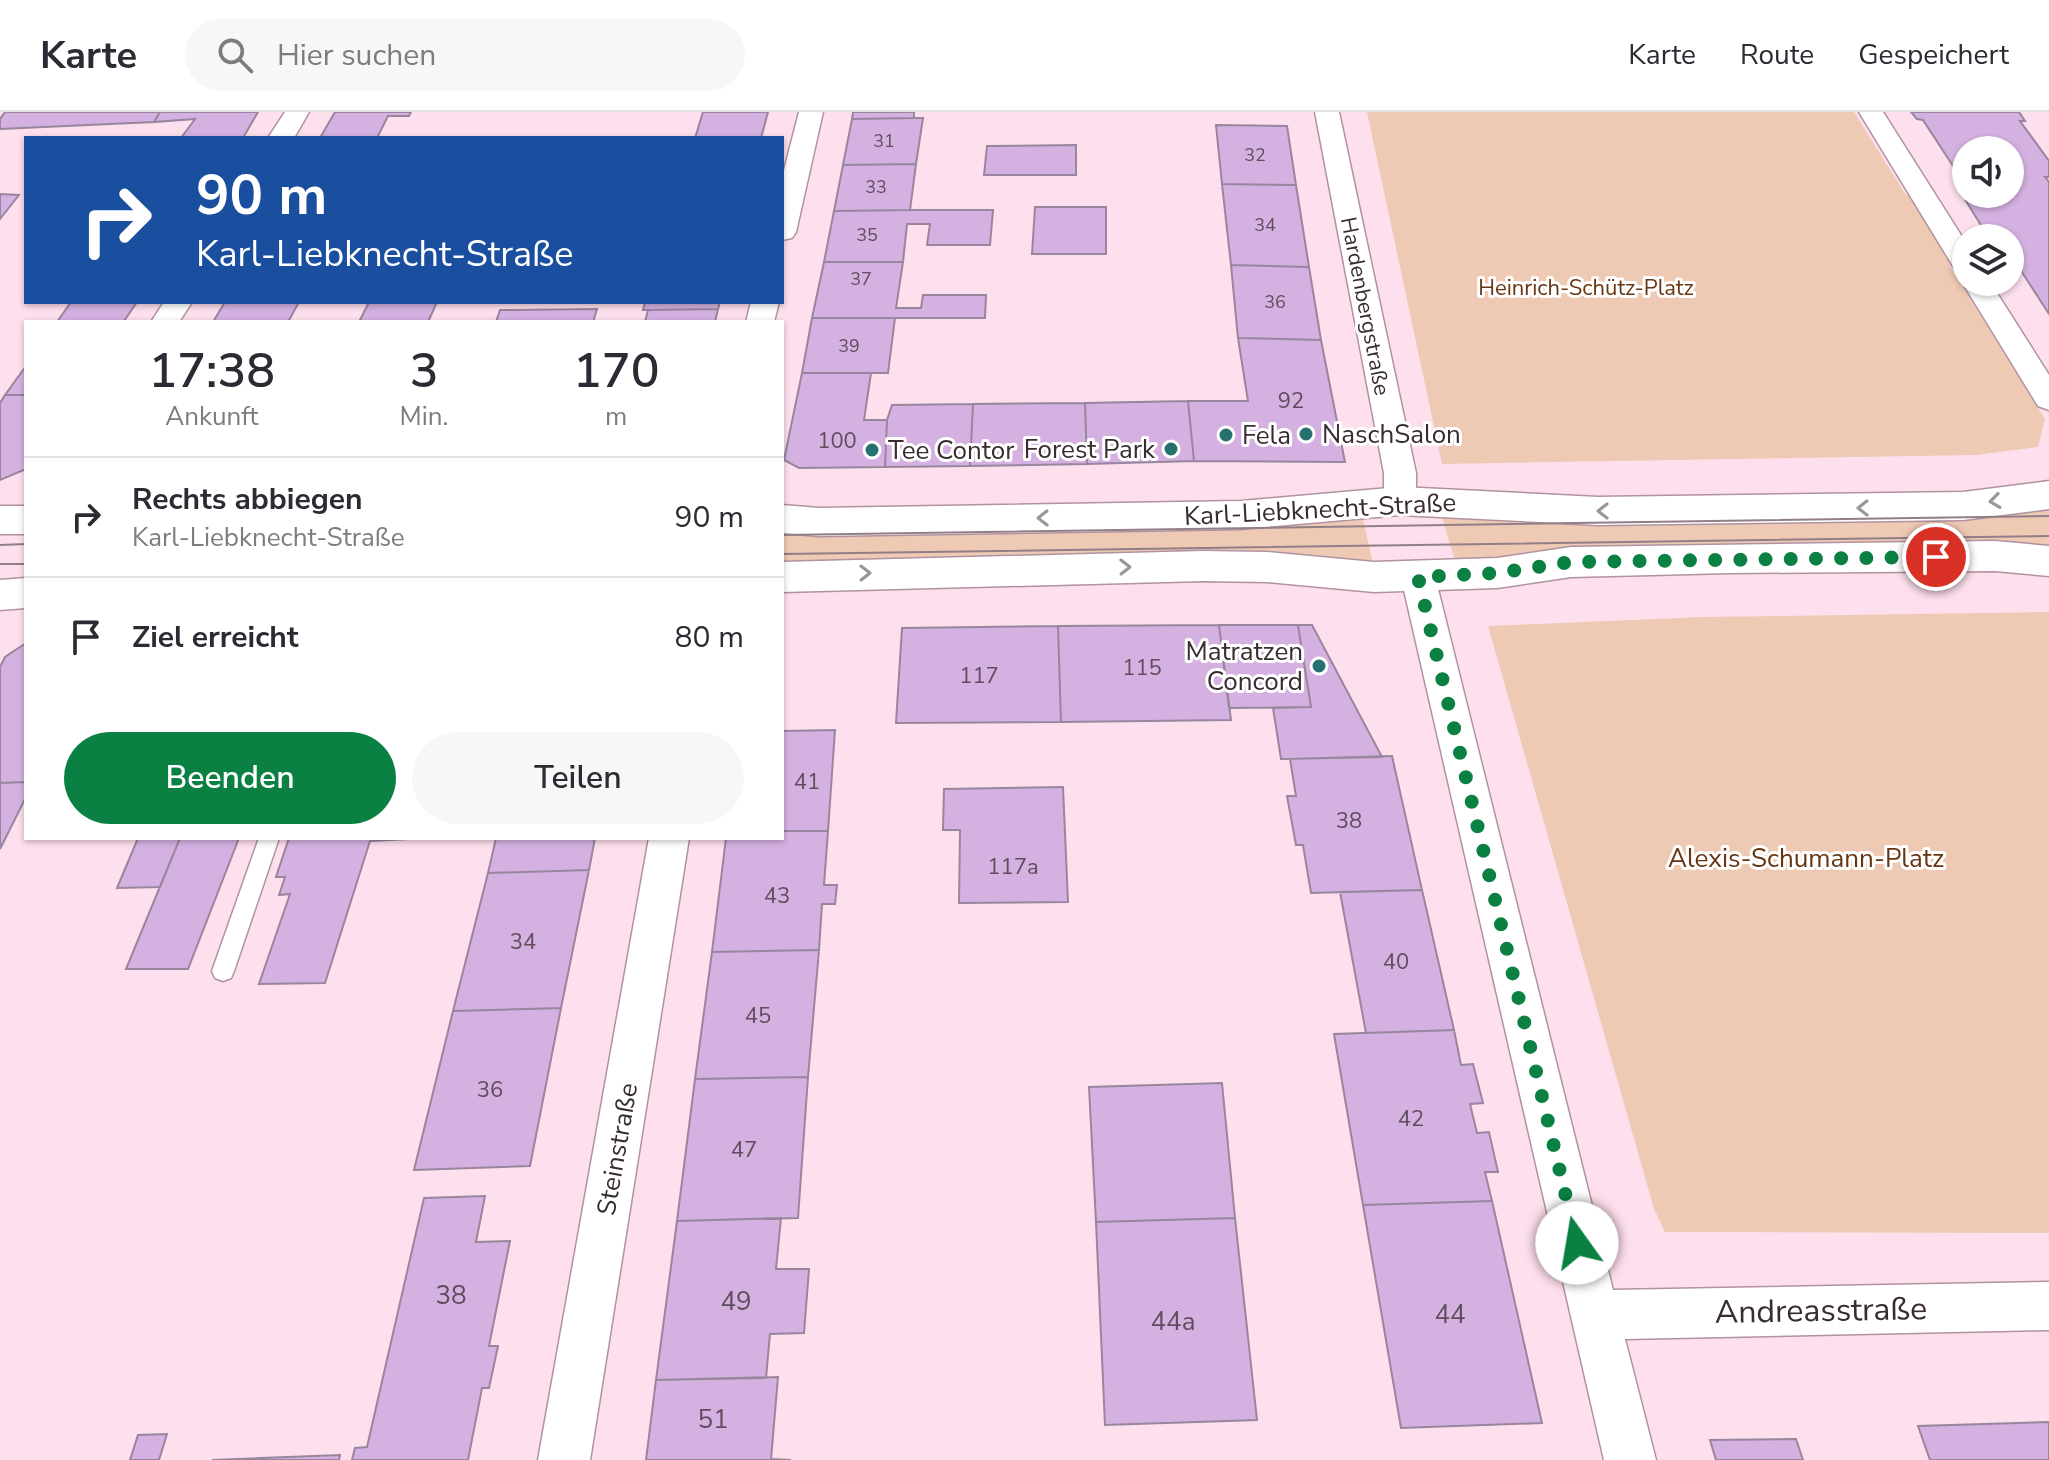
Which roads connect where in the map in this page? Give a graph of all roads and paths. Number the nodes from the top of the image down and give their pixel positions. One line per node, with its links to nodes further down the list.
1 (297, 112): 5 (street)
2 (811, 112): 6 (street)
3 (1327, 112): 11 (street, Hardenbergstraße)
4 (1871, 112): 7 (street)
5 (282, 136)
6 (784, 224)
7 (1952, 242)
8 (1985, 296): 9 (street)
9 (2049, 399)
10 (2049, 495): 11 (main road, Karl-Liebknecht-Straße, one-way to 11)
11 (1400, 501): 12 (main road, Karl-Liebknecht-Straße, one-way to 12)
12 (784, 519)
13 (0, 520): 14 (main road)
14 (24, 520)
15 (2049, 561): 17 (main road, Karl-Liebknecht-Straße)
16 (784, 577): 17 (main road, Karl-Liebknecht-Straße, one-way to 17)
17 (1418, 577): 24 (street)
18 (24, 593): 19 (main road)
19 (0, 595)
20 (268, 840): 22 (lane)
21 (669, 840): 25 (street, Steinstraße)
22 (223, 971)
23 (2049, 1306): 24 (street, Andreasstraße)
24 (1594, 1315): 26 (street)
25 (564, 1460)
26 (1630, 1460)

